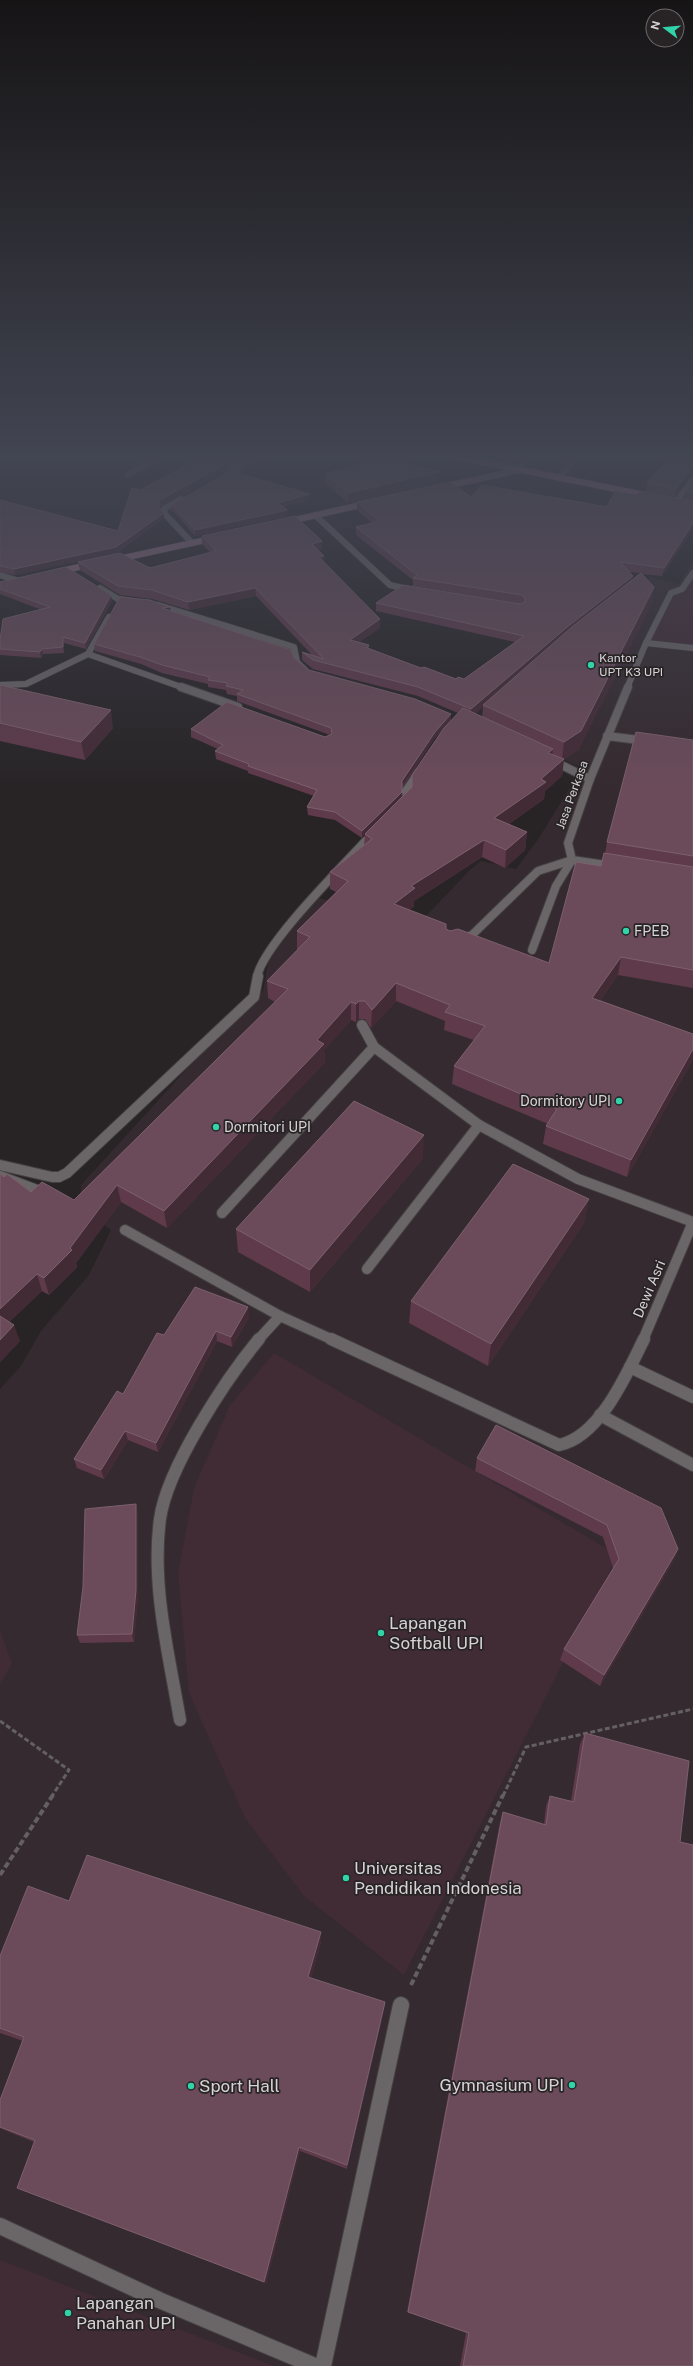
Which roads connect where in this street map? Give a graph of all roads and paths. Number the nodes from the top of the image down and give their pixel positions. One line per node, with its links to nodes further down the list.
1 (76, 567): 3 (main road)
2 (371, 567): 12 (street)
3 (69, 569): 5 (main road); 7 (street)
4 (693, 573): 18 (street, Jasa Perkasa)
5 (46, 574)
6 (0, 575): 9 (street)
7 (82, 577)
8 (23, 578): 9 (main road)
9 (16, 580): 10 (main road)
10 (0, 583)
11 (94, 584): 13 (street)
12 (422, 591)
13 (118, 599): 14 (street); 16 (street)
14 (138, 602)
15 (152, 603): 21 (street)
16 (115, 606)
17 (111, 613): 20 (street)
18 (646, 642): 19 (street); 24 (street, Jasa Perkasa)
19 (693, 648)
20 (88, 654): 22 (street); 23 (street)
21 (311, 673)
22 (0, 685)
23 (245, 709)
24 (607, 736): 25 (street); 28 (street, Jasa Perkasa)
25 (659, 742)
26 (544, 757): 28 (street)
27 (424, 765): 29 (street)
28 (590, 779): 31 (street, Jasa Perkasa)
29 (396, 812)
30 (380, 827): 38 (street)
31 (572, 860): 32 (street); 33 (street); 34 (street)
32 (623, 868)
33 (450, 944)
34 (532, 950)
35 (362, 1025): 36 (street)
36 (374, 1047): 37 (street); 41 (street)
37 (479, 1125): 42 (street); 44 (street)
38 (0, 1165)
39 (0, 1176): 40 (street)
40 (37, 1190)
41 (222, 1213)
42 (693, 1222): 46 (street, Dewi Asri)
43 (124, 1230): 45 (street, Dewi Asri)
44 (367, 1269)
45 (280, 1316): 48 (street, Dewi Asri); 51 (street)
46 (630, 1367): 47 (street); 48 (street, Dewi Asri)
47 (693, 1397)
48 (600, 1415): 49 (street)
49 (693, 1465)
50 (693, 1709): 54 (path)
51 (180, 1720)
52 (0, 1721): 53 (path)
53 (0, 1875)
54 (401, 2005): 57 (street)
55 (0, 2226): 56 (street)
56 (315, 2366)
57 (323, 2366)

